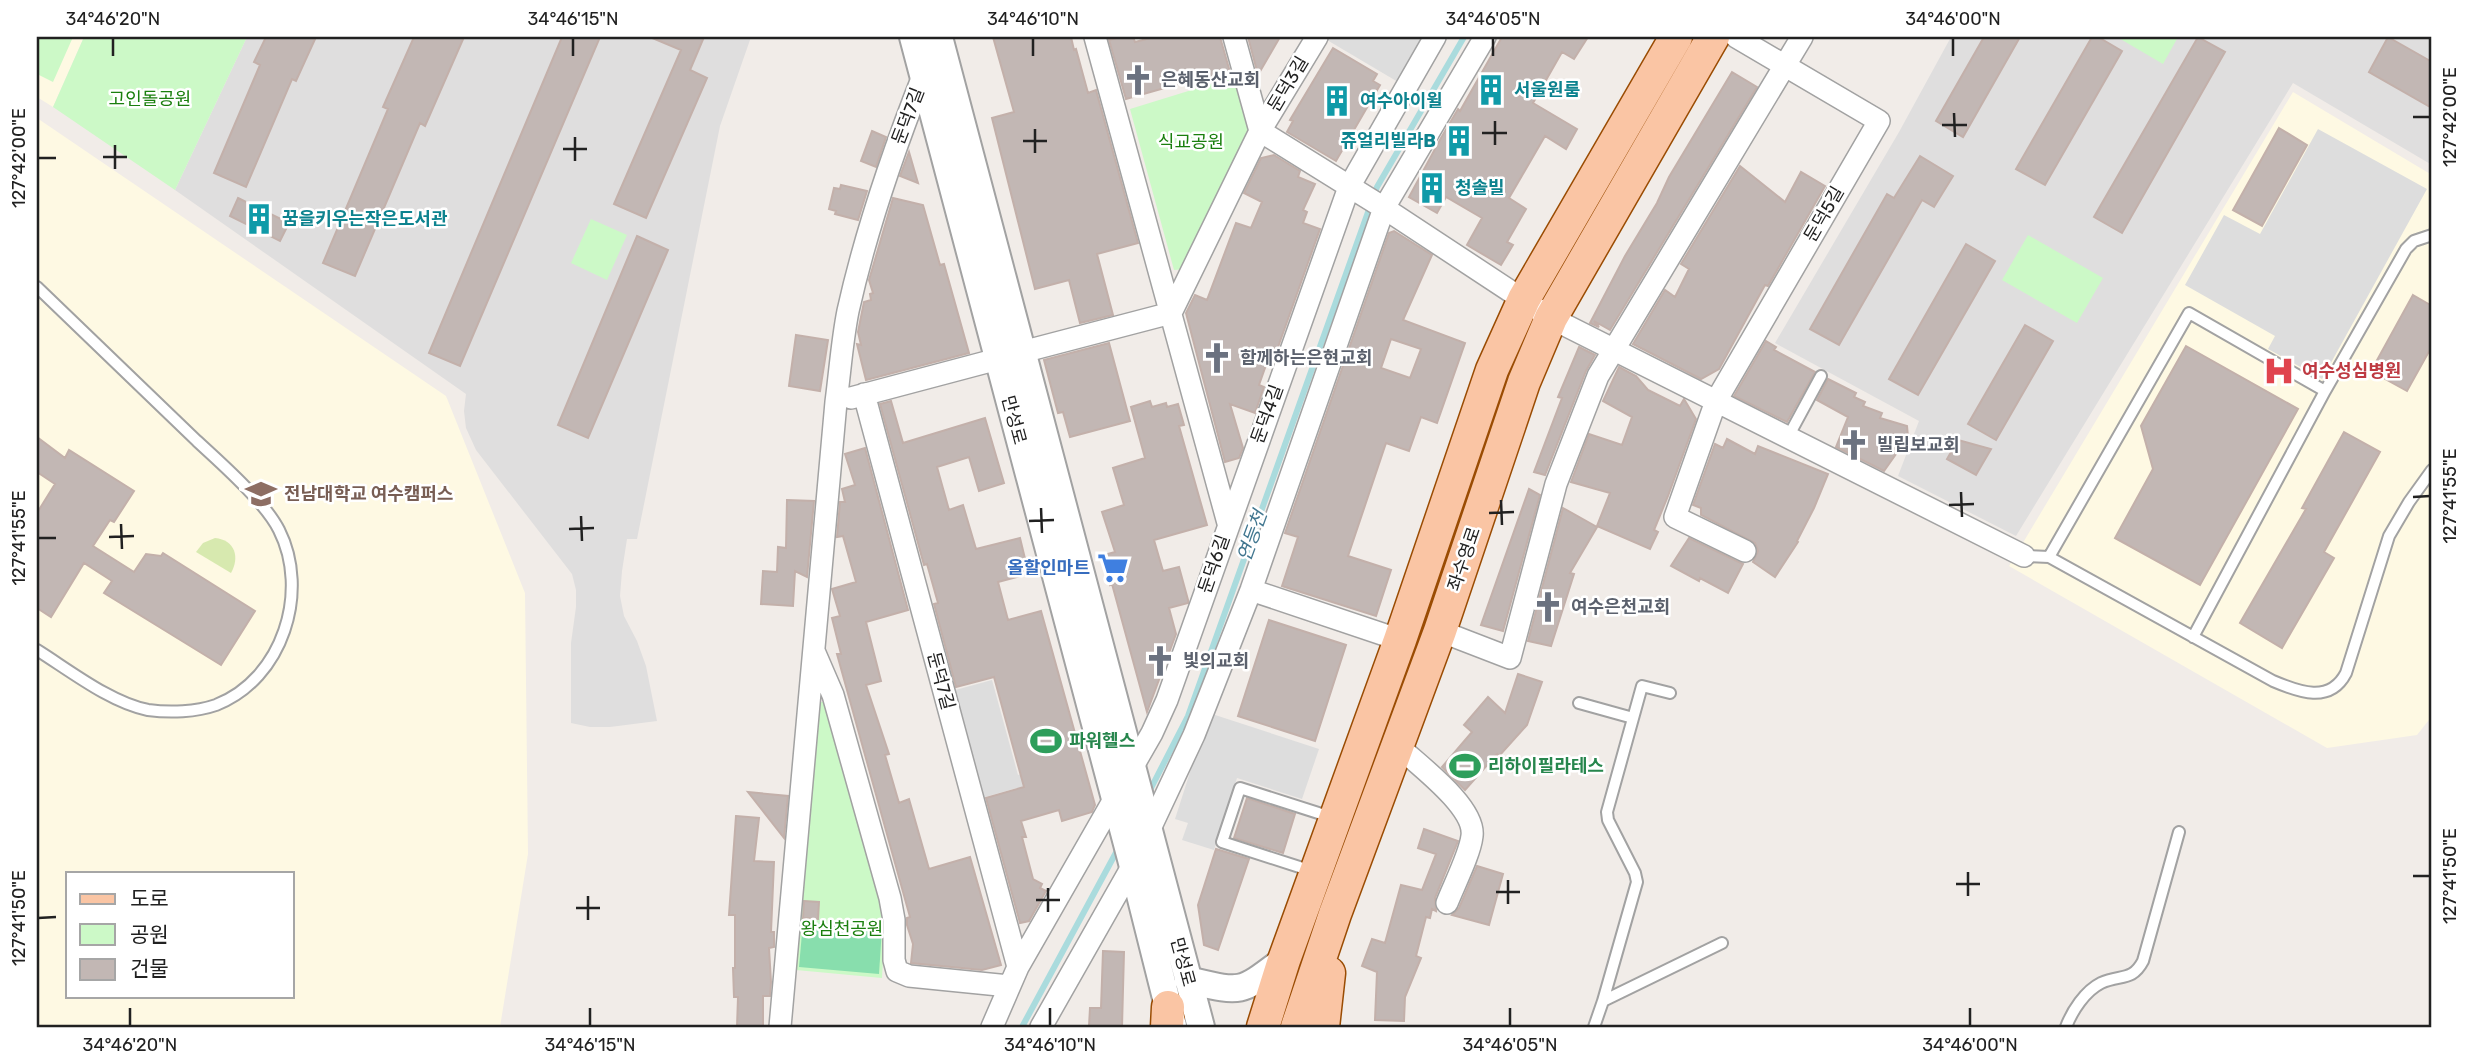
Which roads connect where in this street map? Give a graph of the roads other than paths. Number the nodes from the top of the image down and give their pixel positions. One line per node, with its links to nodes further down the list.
1 (913, 37): 13 (street, 만성로)
2 (939, 37): 25 (street, 만성로)
3 (1095, 37): 22 (street, 둔덕6길)
4 (1234, 37): 14 (street)
5 (1317, 37): 14 (street, 둔덕3길)
6 (1435, 37): 15 (street, 둔덕4길)
7 (1485, 37): 17 (street)
8 (1676, 37): 16 (main road, 좌수영로)
9 (1713, 37): 18 (main road, 좌수영로)
10 (1736, 37): 12 (street, 둔덕5길)
11 (1802, 37): 12 (street)
12 (1786, 66): 24 (street); 31 (street, 둔덕5길)
13 (923, 76): 25 (street, 만성로); 32 (street, 둔덕7길)
14 (1260, 131): 15 (street); 22 (street)
15 (1349, 187): 17 (street); 35 (street, 둔덕4길)
16 (1585, 195): 18 (main road); 21 (main road, 좌수영로)
17 (1384, 208): 21 (street); 39 (street)
18 (1614, 212): 23 (main road, 좌수영로)
19 (2432, 235): 29 (lane)
20 (37, 287): 44 (lane)
21 (1524, 299): 23 (street); 26 (main road, 좌수영로)
22 (1171, 313): 25 (street); 35 (street, 둔덕6길)
23 (1552, 318): 24 (street); 28 (main road, 좌수영로)
24 (1612, 349): 31 (street); 40 (street)
25 (1010, 356): 30 (street); 49 (street, 만성로); 50 (street, 만성로)
26 (1492, 370): 28 (main road); 42 (main road, 좌수영로)
27 (1821, 376): 33 (lane)
28 (1524, 383): 40 (main road, 좌수영로)
29 (2325, 391): 38 (lane); 41 (lane)
30 (864, 394): 32 (street); 60 (street, 둔덕7길)
31 (1716, 401): 33 (street); 36 (street, 둔덕5길)
32 (836, 402): 43 (street, 둔덕7길)
33 (1788, 437): 37 (street)
34 (2432, 470): 41 (lane)
35 (1228, 523): 49 (street, 둔덕6길)
36 (1745, 551)
37 (2024, 556): 38 (lane)
38 (2049, 557): 41 (lane)
39 (1251, 590): 42 (street); 52 (street)
40 (1440, 631): 48 (main road, 좌수영로)
41 (2193, 636)
42 (1400, 640): 51 (main road, 좌수영로)
43 (813, 649): 60 (street, 둔덕7길); 64 (street, 둔덕7길)
44 (37, 650)
45 (1670, 693): 47 (lane)
46 (1579, 703): 47 (lane)
47 (1633, 718): 62 (lane)
48 (1398, 746): 56 (street); 57 (main road, 좌수영로)
49 (1133, 766): 50 (street); 52 (street, 만성로)
50 (1116, 800): 54 (street, 만성로); 60 (street)
51 (1336, 819): 55 (main road, 좌수영로); 55 (lane)
52 (1146, 822): 54 (street); 61 (street, 만성로)
53 (2179, 832): 72 (lane)
54 (1132, 862): 63 (street, 만성로); 66 (street)
55 (1316, 873): 59 (main road, 좌수영로)
56 (1447, 903)
57 (1335, 914): 69 (main road, 좌수영로); 70 (main road)
58 (1722, 943): 62 (lane)
59 (1284, 960): 61 (street); 68 (main road, 좌수영로)
60 (1013, 977): 65 (street)
61 (1188, 980): 67 (street, 만성로)
62 (1603, 1001): 71 (lane)
63 (1169, 1021)
64 (780, 1027)
65 (992, 1027)
66 (1041, 1027)
67 (1200, 1027)
68 (1263, 1027)
69 (1297, 1027)
70 (1323, 1027)
71 (1594, 1027)
72 (2066, 1027)

